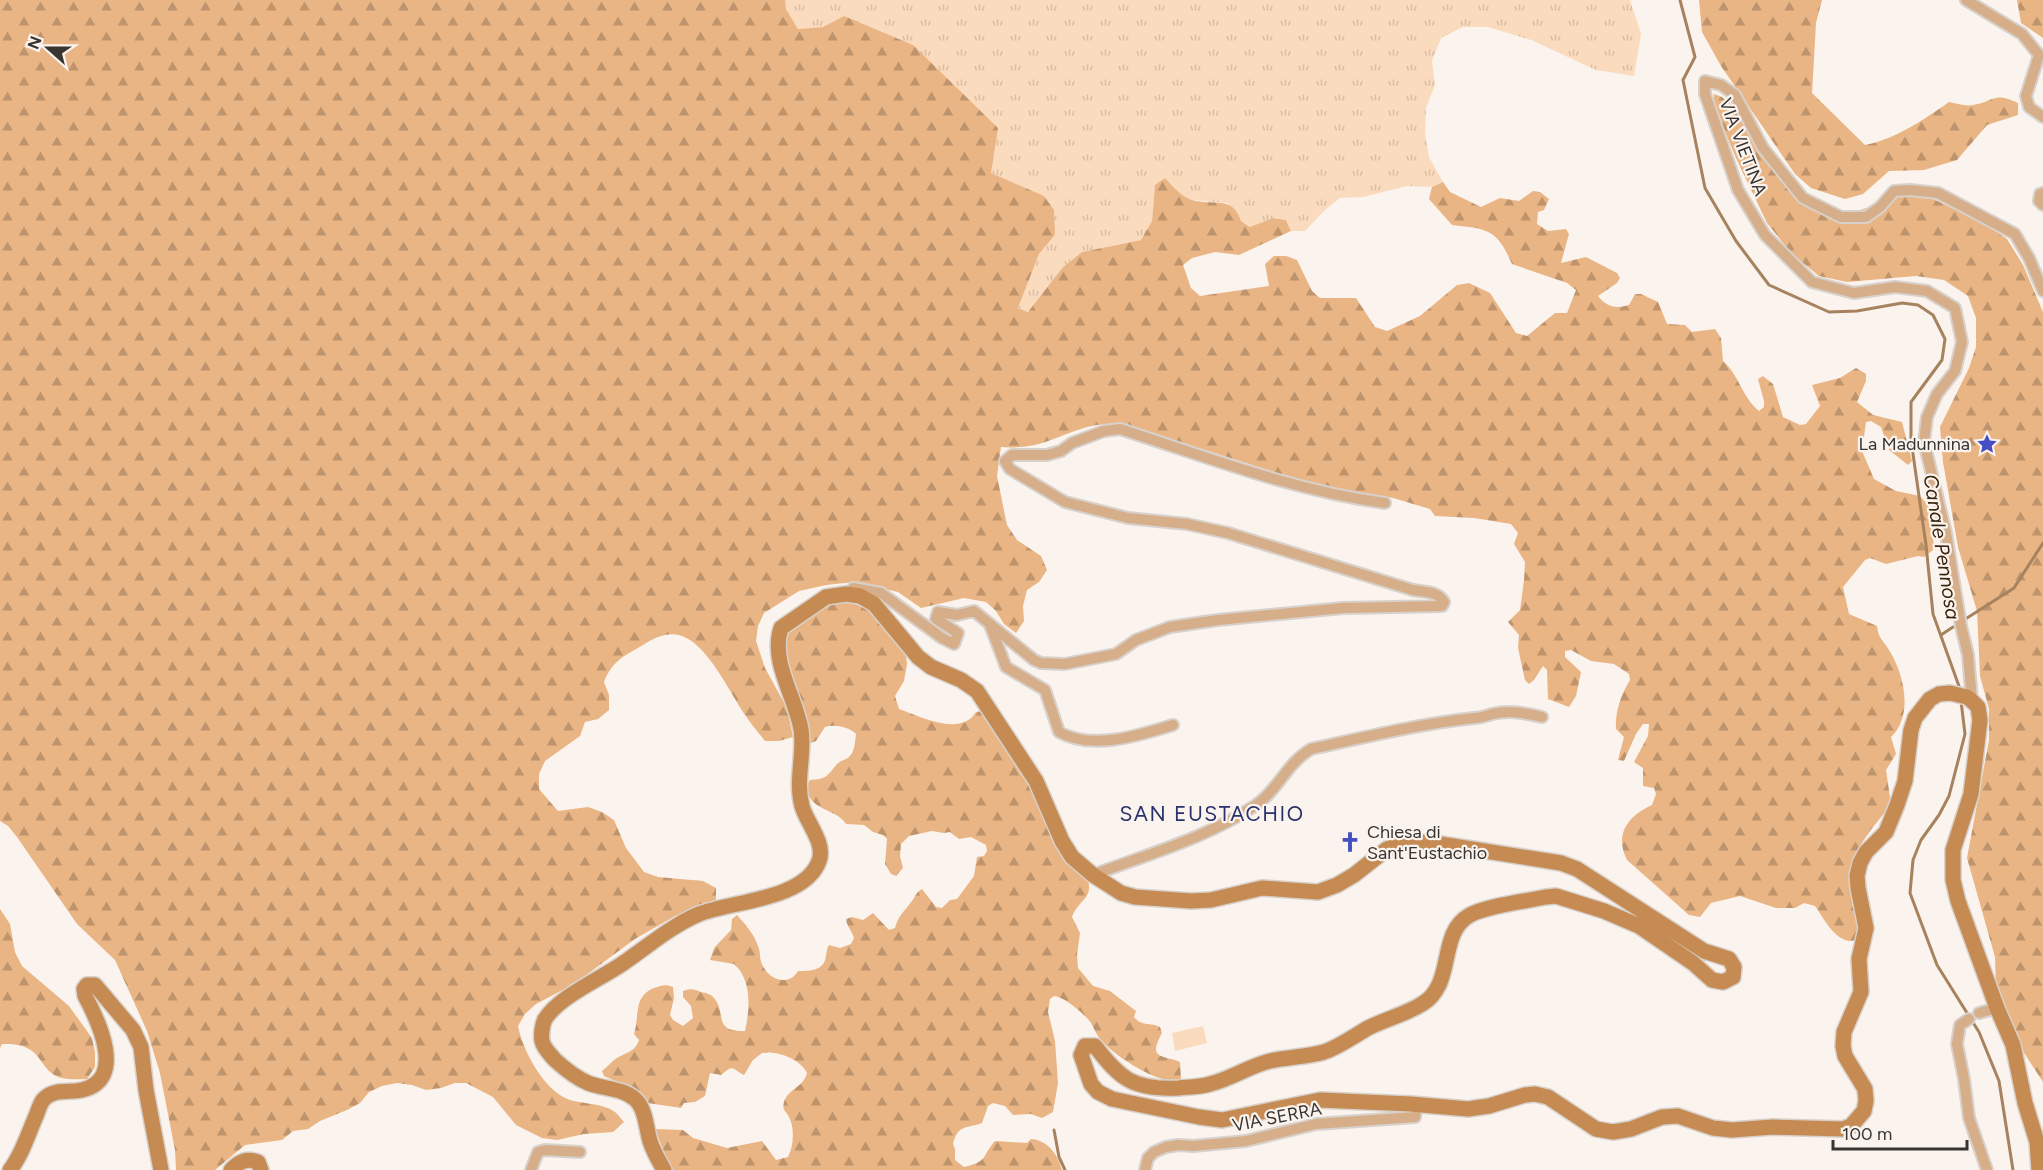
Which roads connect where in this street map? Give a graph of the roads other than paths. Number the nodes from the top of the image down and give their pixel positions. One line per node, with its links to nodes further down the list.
1 (1966, 0): 2 (street)
2 (2043, 117)
3 (2043, 193): 4 (street)
4 (2043, 205)
5 (2043, 291): 9 (street, VIA VIETINA)
6 (1384, 503): 8 (street)
7 (846, 594): 8 (street); 12 (street); 24 (street)
8 (989, 621): 11 (street)
9 (1970, 699): 13 (street); 16 (street)
10 (1542, 717): 12 (street)
11 (1173, 724)
12 (1094, 875): 16 (street)
13 (1996, 1008): 14 (street); 18 (street)
14 (1979, 1013)
15 (1969, 1019): 26 (street)
16 (1417, 1104): 25 (street, VIA SERRA)
17 (580, 1152): 23 (street)
18 (2040, 1168)
19 (10, 1170): 20 (street)
20 (161, 1170)
21 (231, 1170): 22 (street)
22 (261, 1170)
23 (531, 1170)
24 (664, 1170)
25 (1145, 1170)
26 (1987, 1170)

